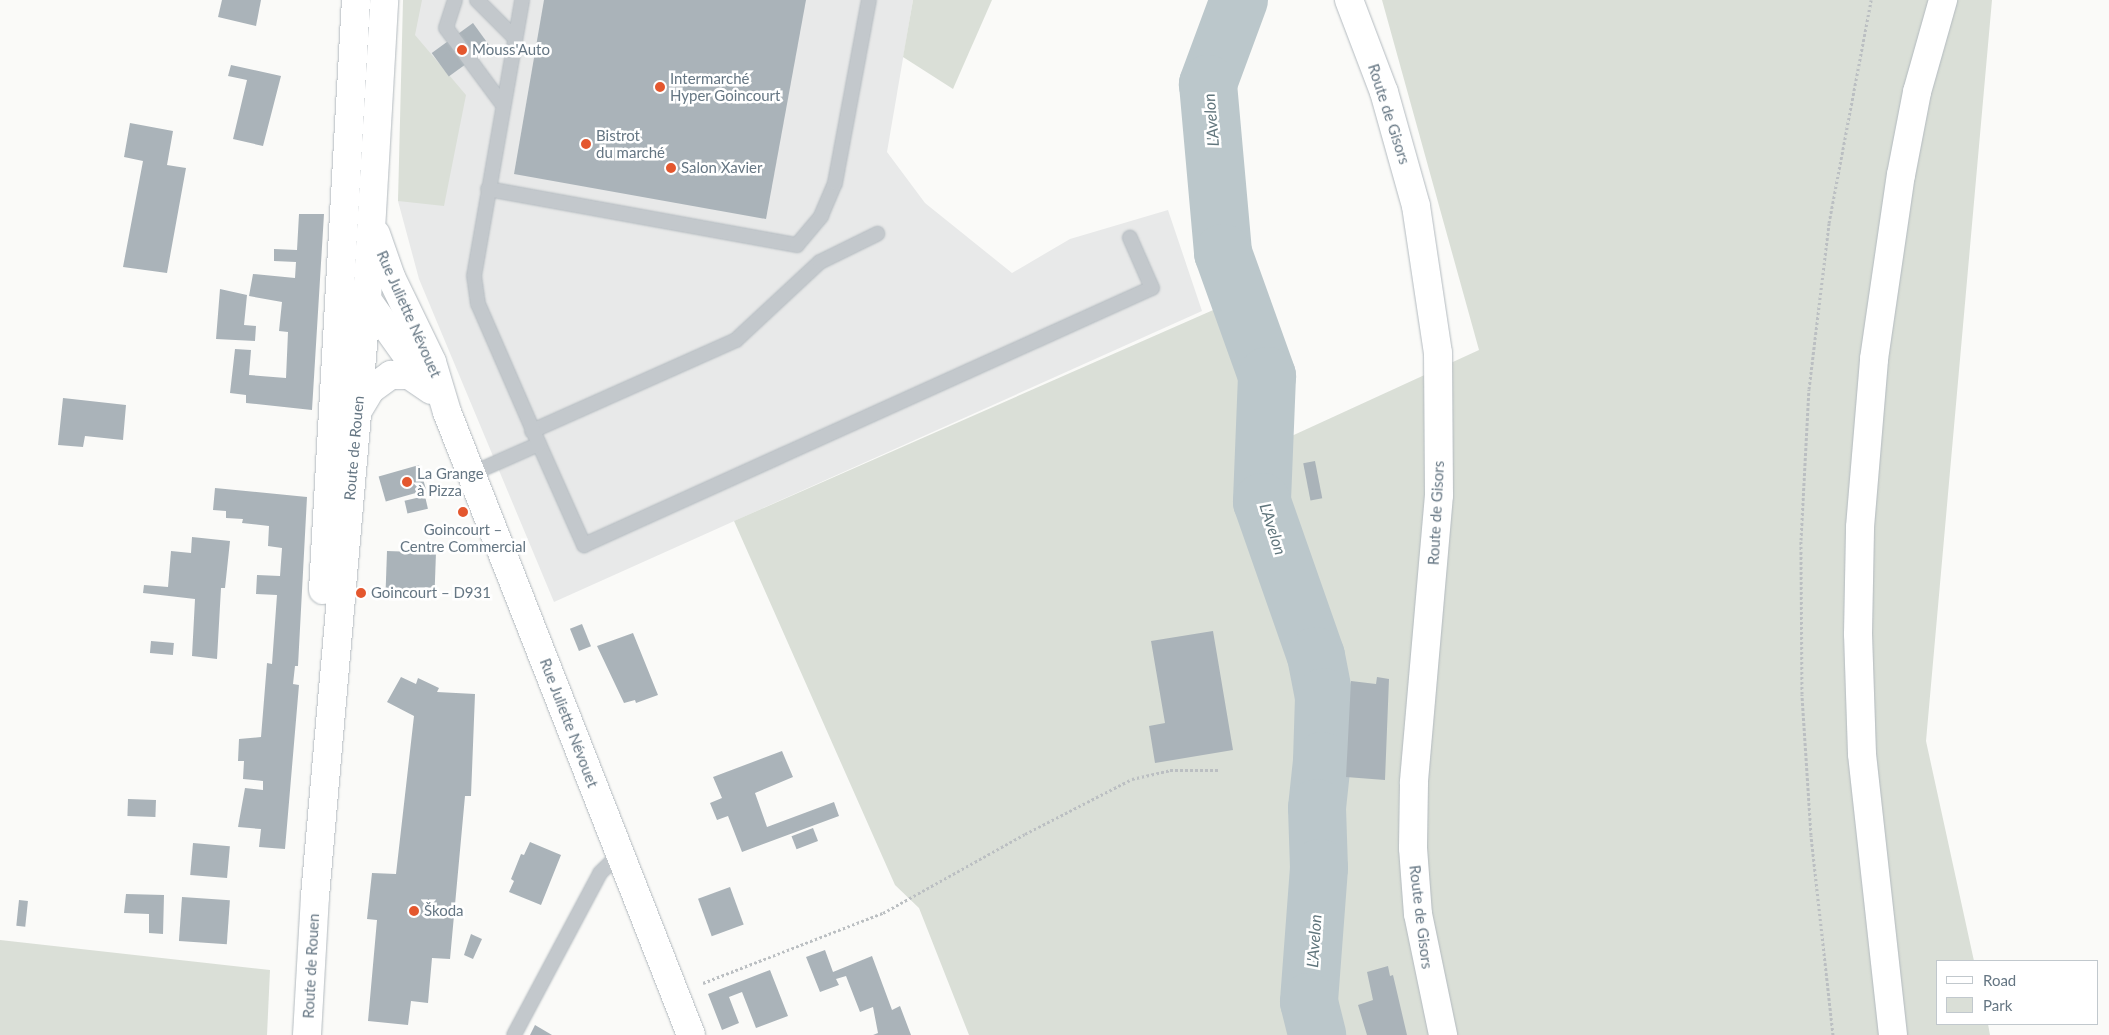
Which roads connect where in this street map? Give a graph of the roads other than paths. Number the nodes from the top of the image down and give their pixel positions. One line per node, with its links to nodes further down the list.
1 (356, 0): 13 (main road, Route de Rouen)
2 (384, 0): 12 (main road, Route de Rouen)
3 (455, 0): 10 (lane)
4 (476, 0): 9 (lane)
5 (522, 0): 9 (lane)
6 (869, 0): 11 (lane)
7 (1349, 0): 27 (main road, Route de Gisors)
8 (1943, 0): 28 (main road)
9 (515, 38): 10 (lane)
10 (503, 105): 11 (lane)
11 (488, 189): 19 (lane)
12 (373, 216): 16 (main road, Route de Rouen); 17 (main road, Rue Juliette Névouet)
13 (342, 229): 16 (main road, Rue Juliette Névouet); 23 (main road, Route de Rouen)
14 (877, 234): 19 (lane)
15 (1130, 238): 20 (lane)
16 (367, 299): 17 (main road, Rue Juliette Névouet); 18 (main road, Route de Rouen)
17 (440, 402): 18 (main road, Rue Juliette Névouet); 21 (main road, Rue Juliette Névouet)
18 (357, 412): 23 (main road, Route de Rouen)
19 (532, 431): 20 (lane)
20 (539, 444): 21 (lane)
21 (472, 474): 22 (main road, Rue Juliette Névouet)
22 (620, 854): 25 (lane); 26 (main road, Rue Juliette Névouet)
23 (315, 896): 24 (main road, Route de Rouen)
24 (307, 1035)
25 (514, 1035)
26 (691, 1035)
27 (1443, 1035)
28 (1893, 1035)

